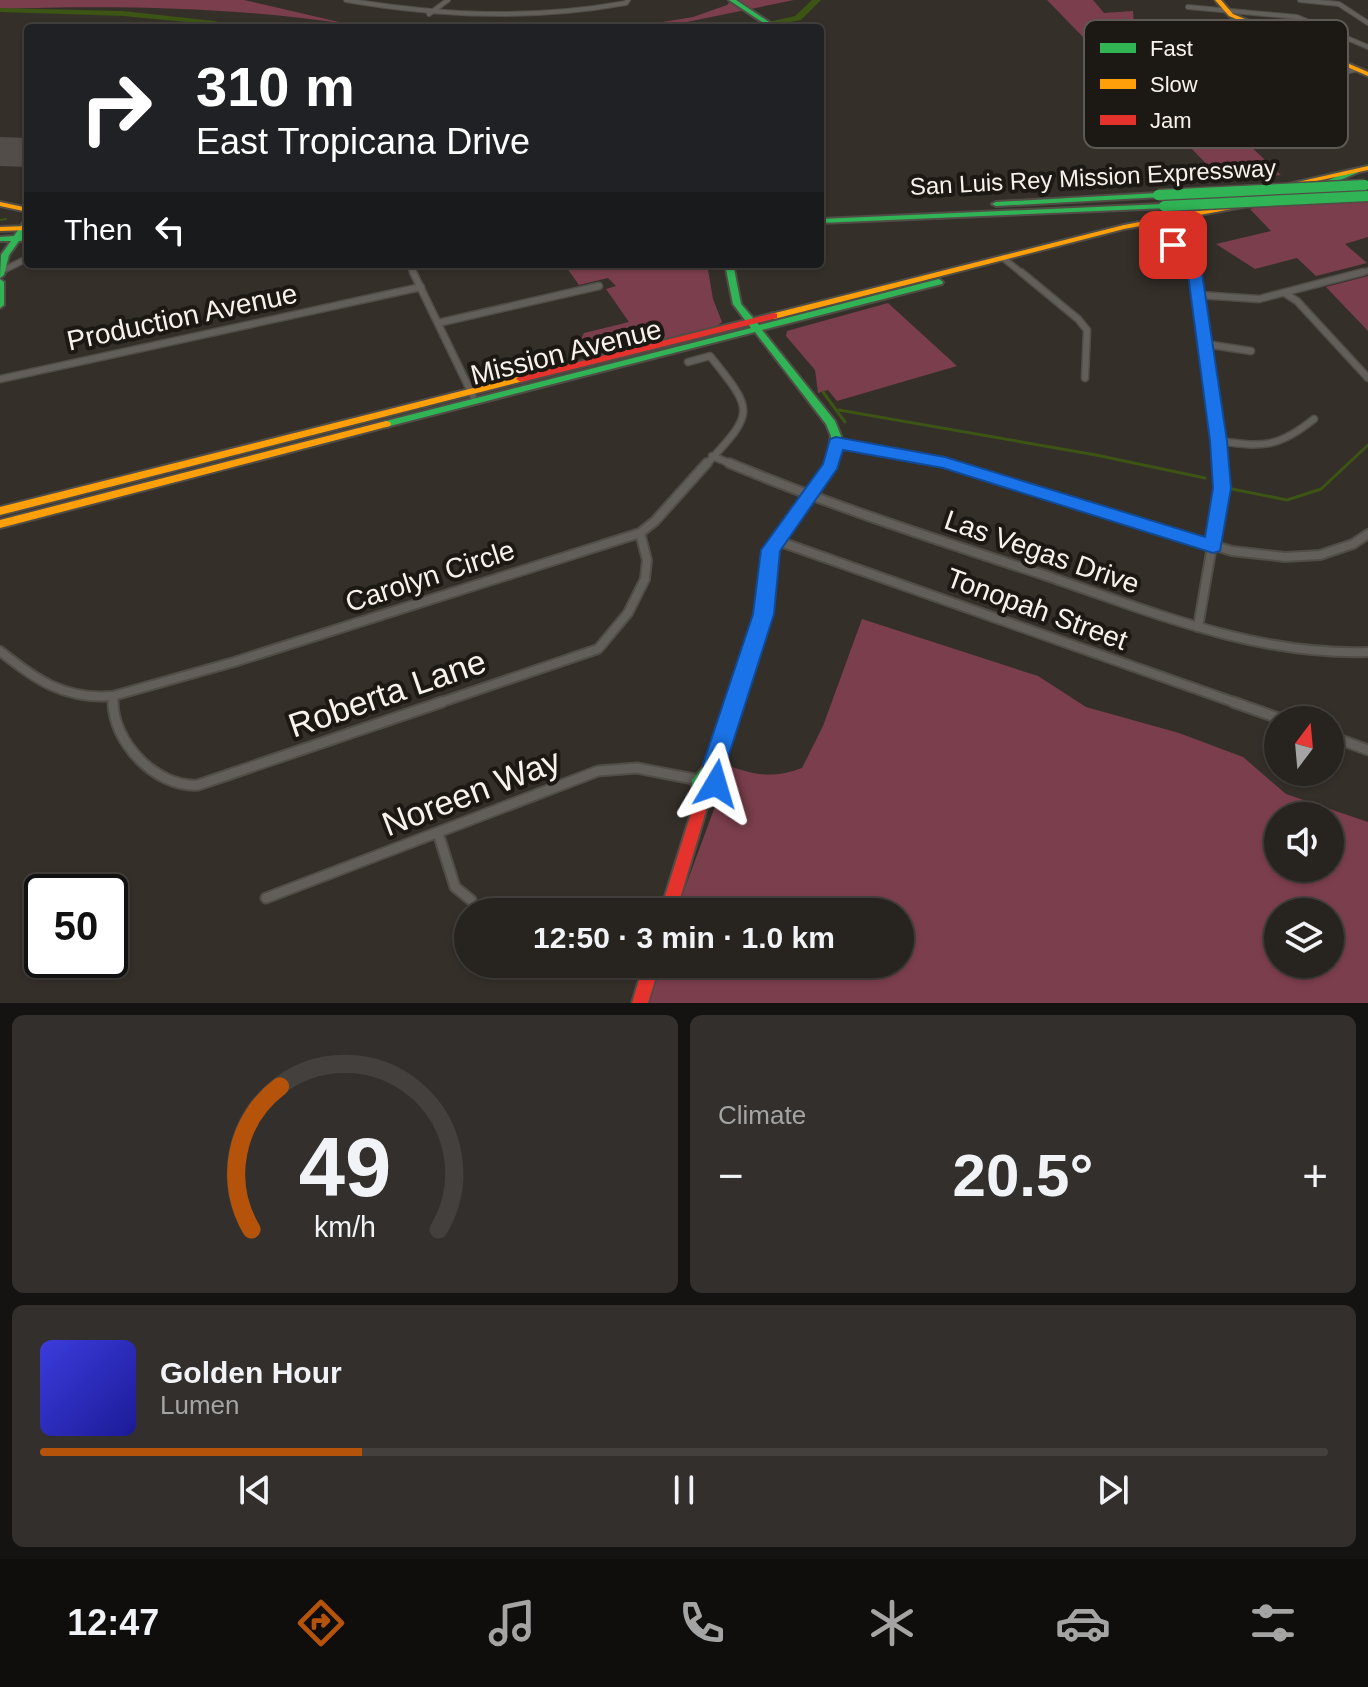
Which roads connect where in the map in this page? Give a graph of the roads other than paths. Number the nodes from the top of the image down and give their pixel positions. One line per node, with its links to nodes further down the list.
1 (346, 0): 7 (street)
2 (448, 0): 11 (street)
3 (732, 0): 16 (main road)
4 (1300, 0): 15 (street)
5 (381, 1): 7 (street)
6 (627, 2): 12 (street)
7 (372, 5): 11 (street)
8 (1221, 5): 9 (street); 13 (main road); 14 (street)
9 (1188, 7)
10 (497, 11): 12 (street)
11 (429, 14): 12 (street)
12 (494, 17)
13 (1253, 20)
14 (1308, 20)
15 (1368, 23)
16 (769, 24)
17 (1348, 38): 18 (street)
18 (1368, 47)
19 (1361, 170): 26 (main road, Mission Avenue)
20 (1367, 188): 21 (main road, San Luis Rey Mission Expressway, bridge)
21 (1161, 200): 24 (main road, San Luis Rey Mission Expressway); 25 (main road, San Luis Rey Mission Expressway)
22 (0, 204): 23 (main road)
23 (24, 209)
24 (824, 213)
25 (824, 221)
26 (1142, 226): 30 (main road, Mission Avenue); 39 (street)
27 (0, 229): 28 (main road)
28 (20, 232): 34 (main road)
29 (24, 260): 34 (street)
30 (1007, 261): 42 (main road, Mission Avenue); 46 (street)
31 (411, 268): 37 (street)
32 (730, 268): 42 (main road)
33 (1368, 271): 38 (street)
34 (0, 274)
35 (0, 282): 40 (main road)
36 (599, 286): 41 (street)
37 (421, 287): 41 (street); 48 (street, Production Avenue)
38 (1286, 294): 39 (street); 47 (street)
39 (1199, 295): 43 (street)
40 (0, 305)
41 (438, 323): 49 (street)
42 (754, 324): 49 (main road, Mission Avenue); 53 (main road)
43 (1205, 344): 44 (street); 52 (street)
44 (1251, 351)
45 (688, 362): 56 (street, Carolyn Circle)
46 (1085, 378)
47 (1368, 378)
48 (0, 379)
49 (474, 397): 51 (main road, Mission Avenue); 54 (main road, Mission Avenue)
50 (1314, 419): 52 (street)
51 (353, 422): 54 (main road); 55 (main road, Mission Avenue)
52 (1219, 441): 64 (street)
53 (836, 443): 58 (main road); 64 (street)
54 (304, 446): 57 (main road, Mission Avenue)
55 (219, 455): 57 (main road); 59 (main road, Mission Avenue)
56 (712, 456): 58 (street, Las Vegas Drive); 61 (street, Carolyn Circle)
57 (106, 497): 60 (main road, Mission Avenue)
58 (810, 497): 63 (main road); 65 (street, Las Vegas Drive)
59 (0, 511)
60 (0, 524)
61 (640, 533): 68 (street, Carolyn Circle); 68 (street, Roberta Lane)
62 (1368, 534): 64 (street)
63 (775, 540): 69 (street, Tonopah Street); 72 (main road)
64 (1213, 546): 65 (street)
65 (1198, 627): 67 (street, Las Vegas Drive)
66 (0, 651): 68 (street, Carolyn Circle)
67 (1368, 652)
68 (113, 696)
69 (1264, 713)
70 (1344, 741): 71 (street)
71 (1368, 750)
72 (714, 764): 73 (main road); 74 (main road)
73 (699, 780): 74 (main road); 75 (street, Noreen Way)
74 (701, 804): 78 (main road)
75 (438, 833): 76 (street, Noreen Way); 77 (street)
76 (266, 898)
77 (469, 898)
78 (672, 898)
79 (648, 978): 80 (main road)
80 (640, 1003)

